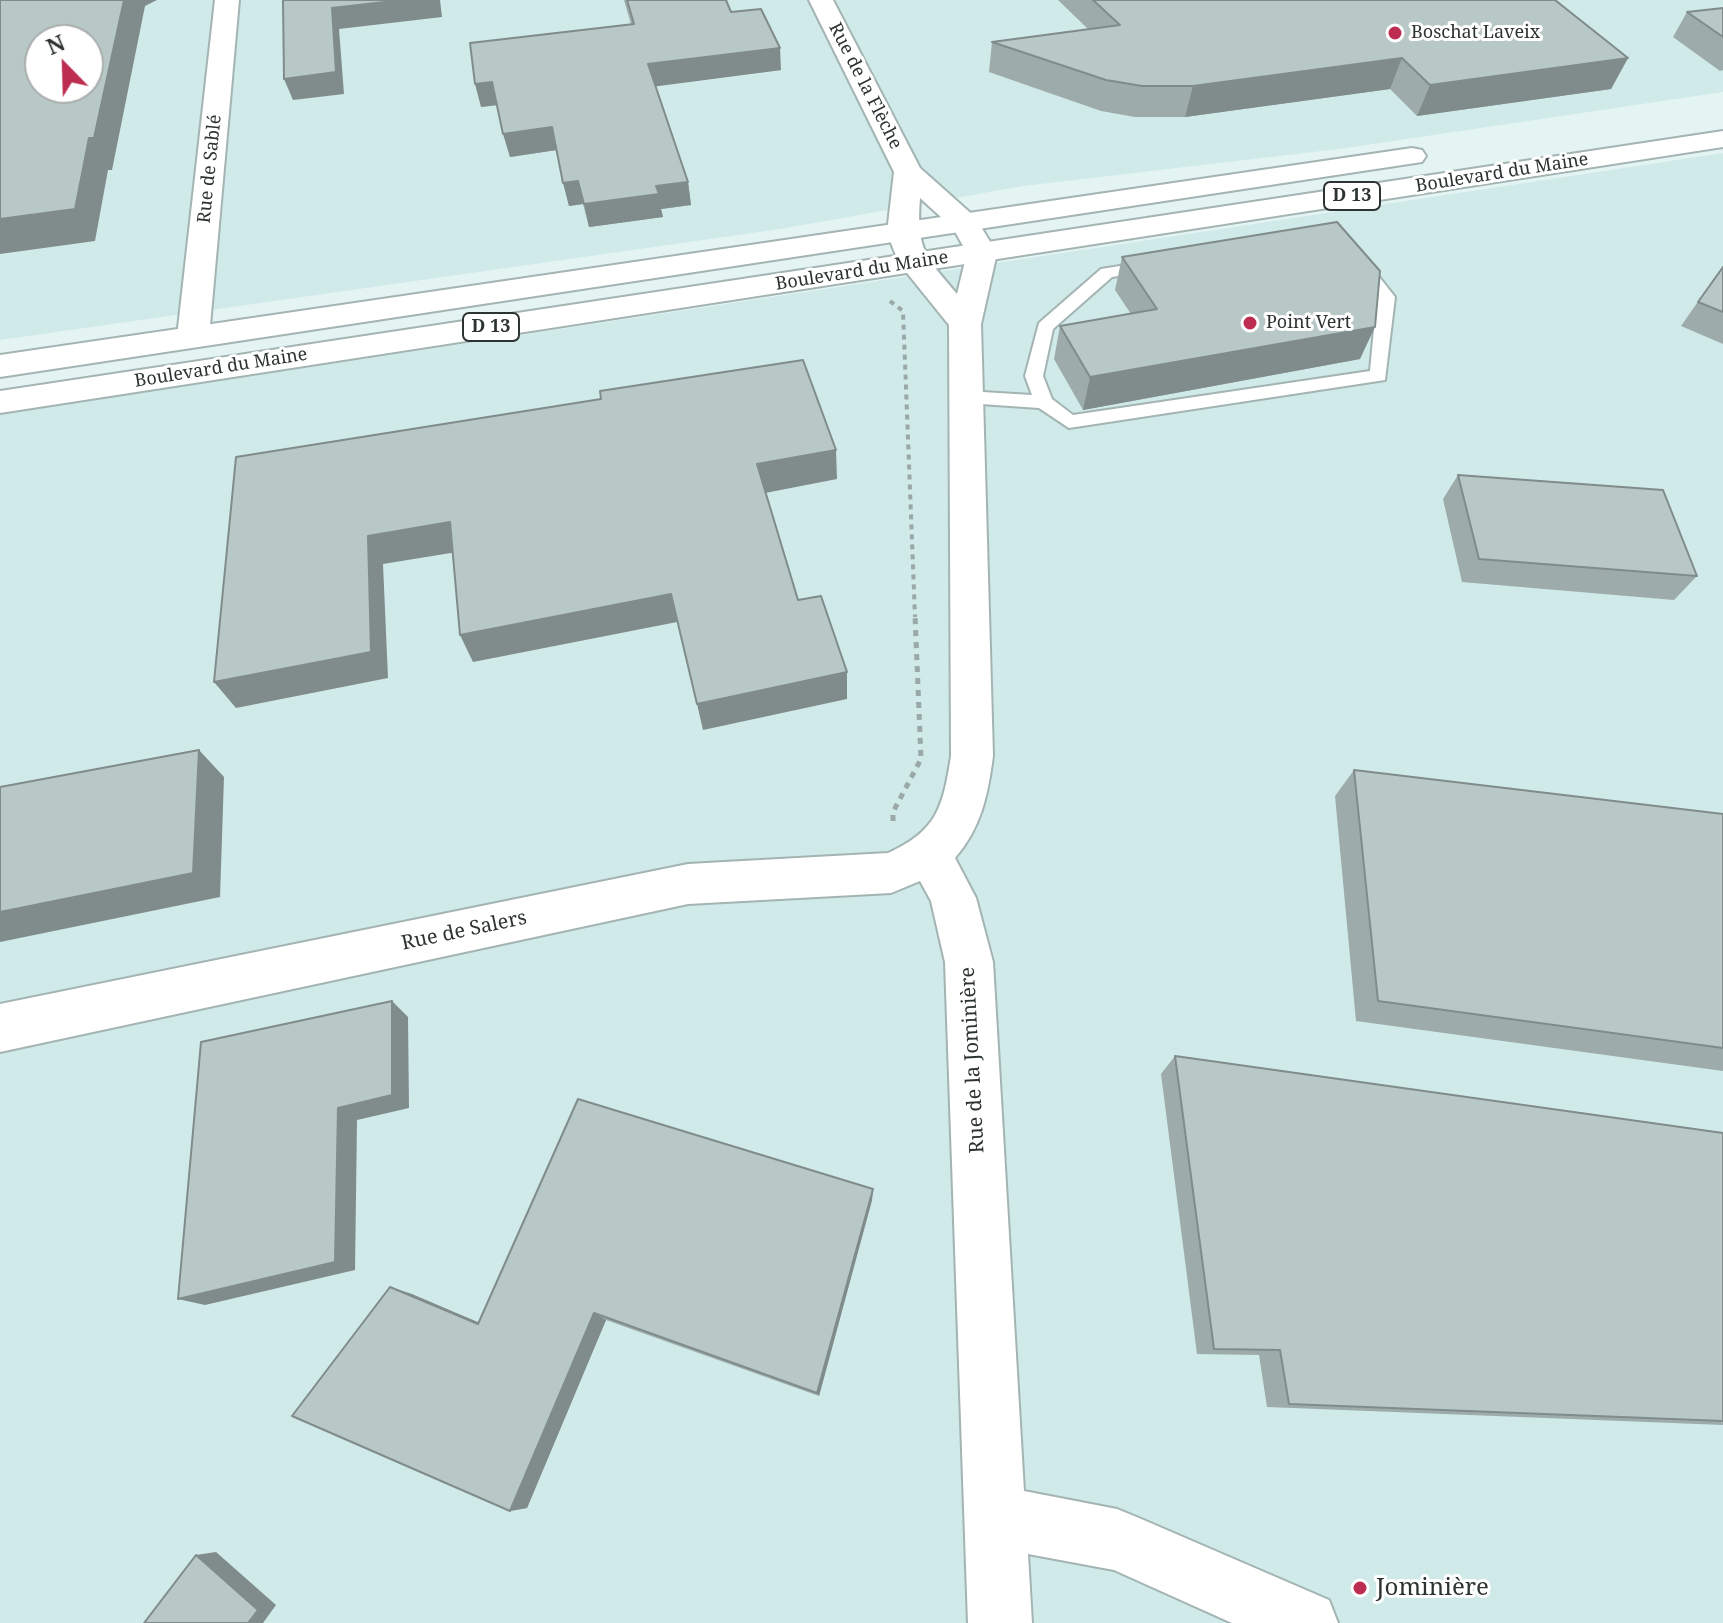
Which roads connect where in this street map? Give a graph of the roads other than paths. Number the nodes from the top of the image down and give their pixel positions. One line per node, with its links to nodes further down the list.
1 (227, 0): 13 (street, Rue de Sablé)
2 (821, 0): 5 (street, Rue de la Flèche)
3 (1723, 139): 9 (street, Boulevard du Maine / D 13)
4 (1431, 153): 6 (street, Boulevard du Maine / D 13)
5 (908, 172): 6 (street); 7 (street)
6 (965, 223): 7 (street, Boulevard du Maine / D 13); 9 (street)
7 (902, 233): 10 (street); 13 (street, Boulevard du Maine / D 13)
8 (1350, 251): 17 (lane)
9 (982, 253): 10 (street, Boulevard du Maine / D 13); 12 (street)
10 (914, 263): 12 (street); 16 (street, Boulevard du Maine / D 13)
11 (1169, 264): 17 (lane)
12 (965, 324): 15 (street)
13 (193, 337): 14 (street, Boulevard du Maine / D 13)
14 (0, 366)
15 (966, 397): 17 (lane); 18 (street)
16 (0, 402)
17 (1044, 402)
18 (911, 864): 19 (street, Rue de Salers); 20 (street, Rue de la Jominière)
19 (0, 1028)
20 (997, 1517): 21 (street, Rue de la Jominière); 22 (street)
21 (1000, 1623)
22 (1306, 1623)

